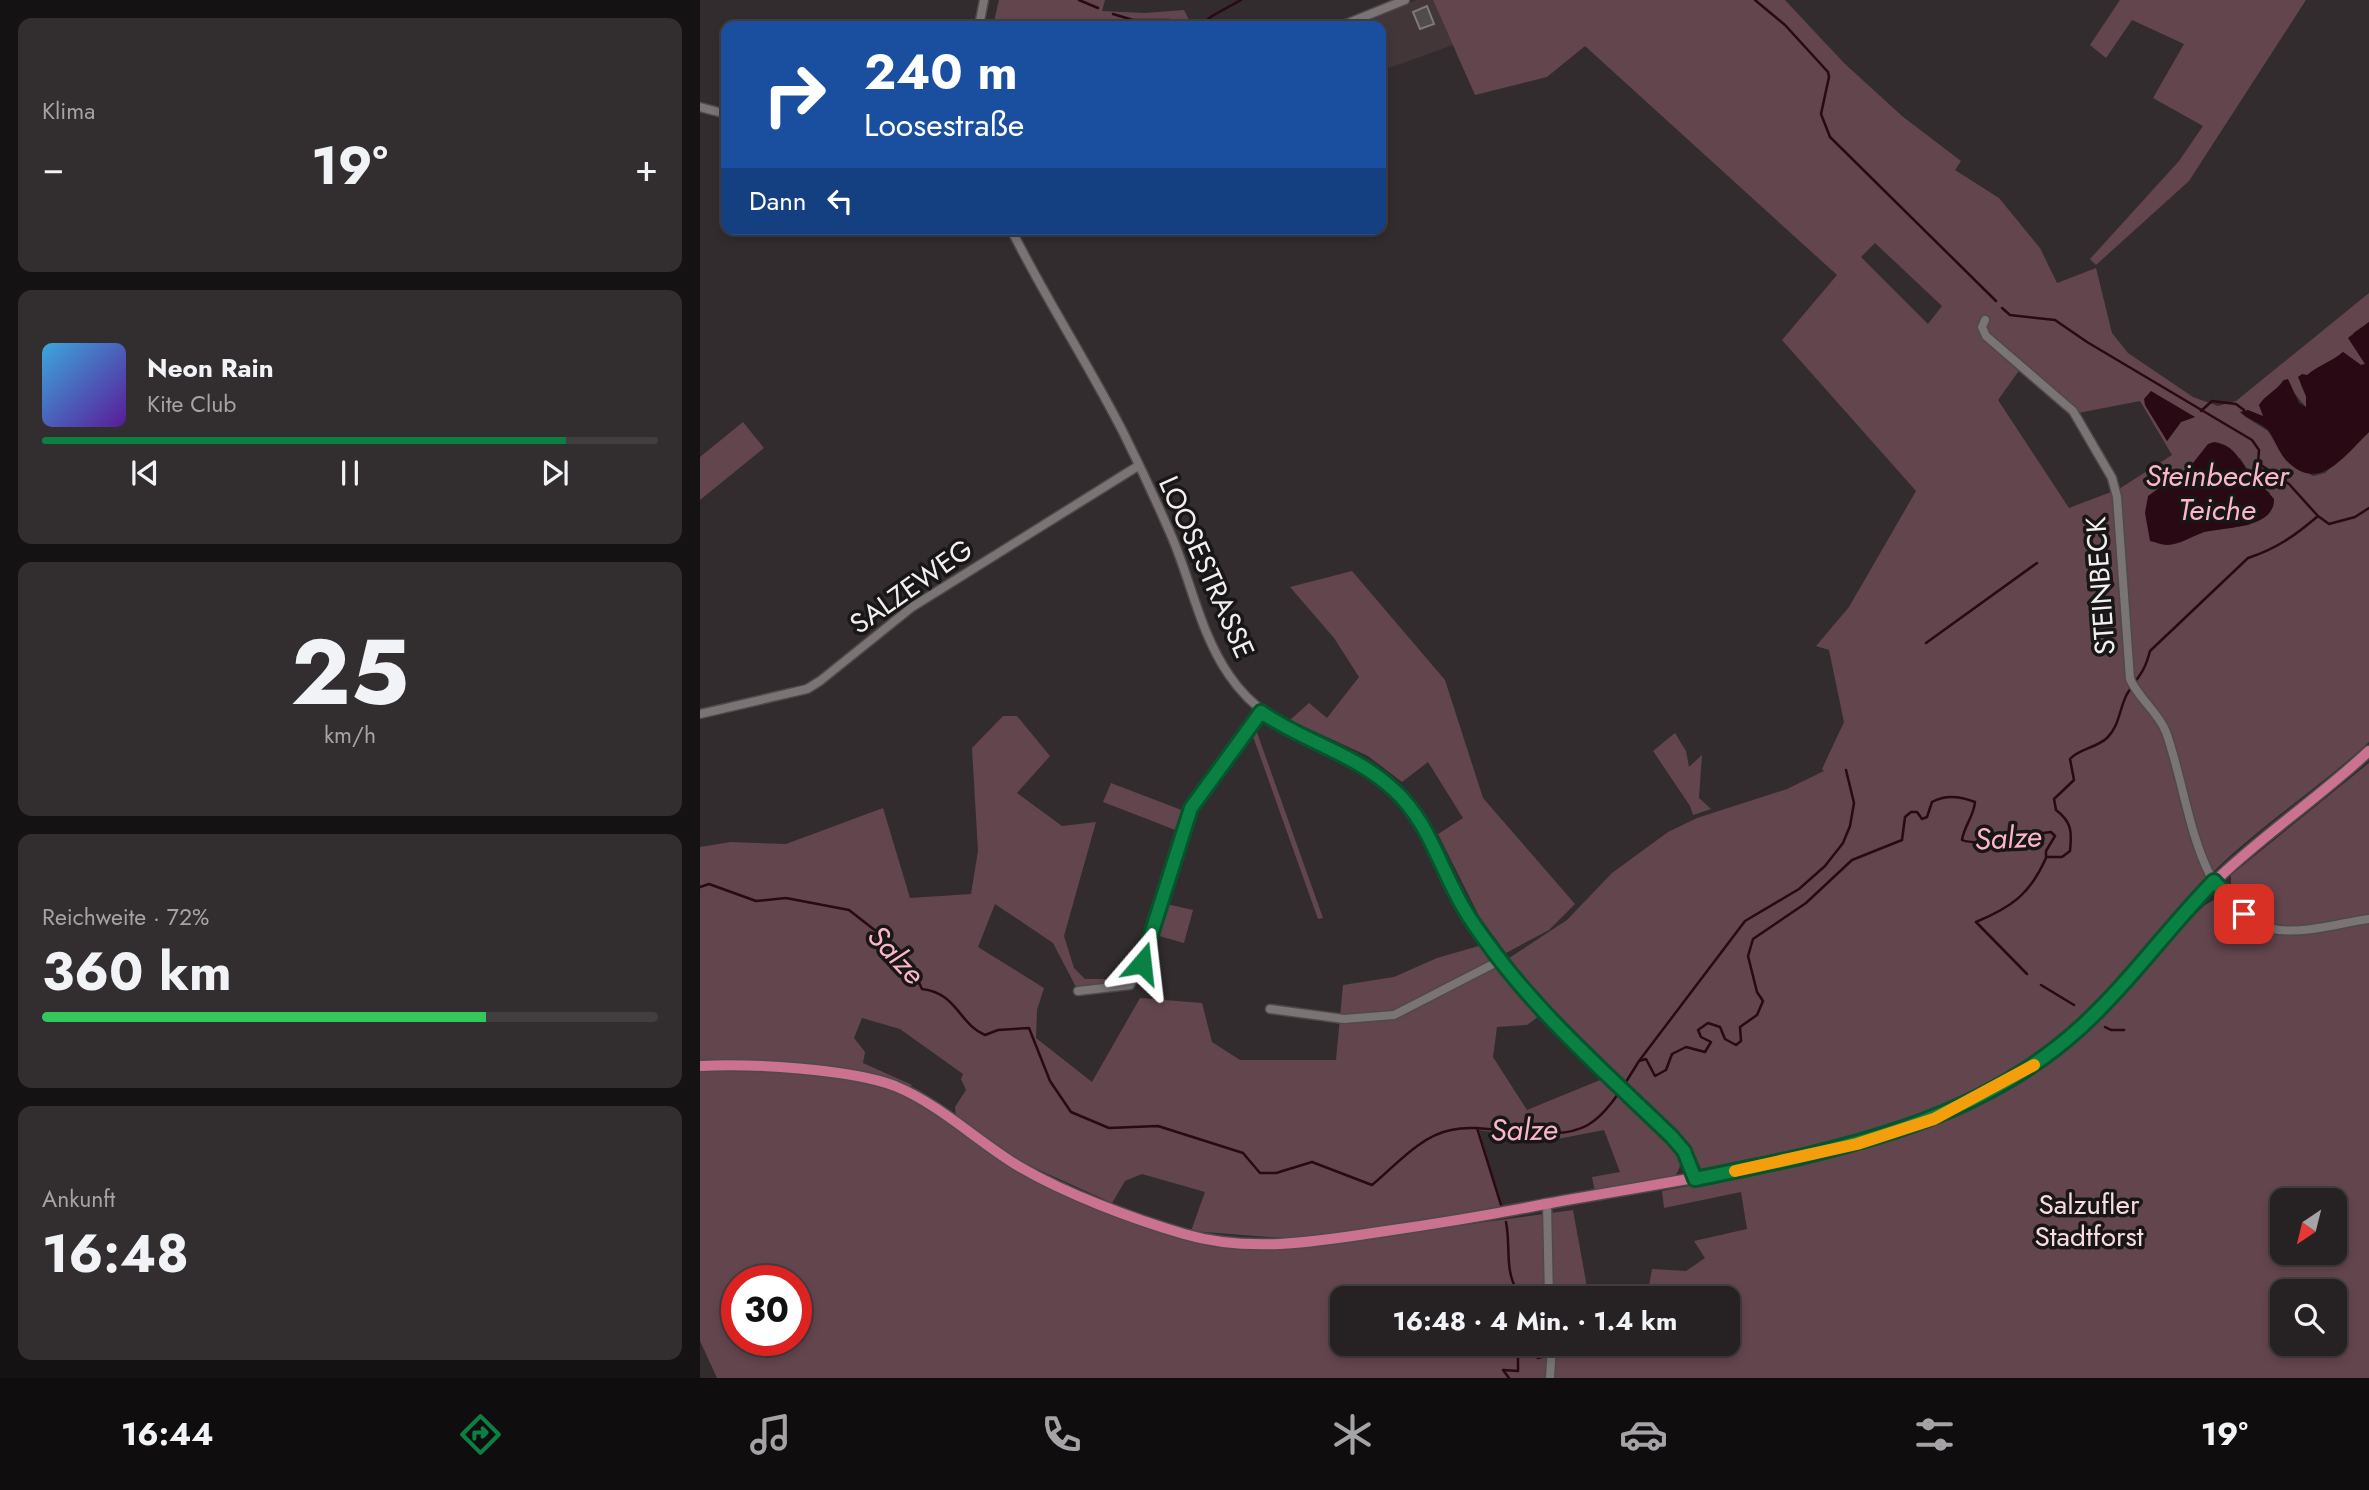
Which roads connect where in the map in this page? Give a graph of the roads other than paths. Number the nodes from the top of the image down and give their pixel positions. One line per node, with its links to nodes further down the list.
1 (984, 0): 3 (street)
2 (1405, 0): 4 (street)
3 (980, 21)
4 (1353, 21)
5 (700, 107): 6 (street)
6 (721, 113)
7 (1015, 235): 9 (street, LOOSESTRASSE)
8 (1985, 320): 13 (street, STEINBECK)
9 (1138, 466): 10 (street, LOOSESTRASSE); 11 (street, SALZEWEG)
10 (1261, 712): 15 (street, LOOSESTRASSE); 16 (street)
11 (700, 714)
12 (2369, 751): 13 (main road)
13 (2214, 881): 14 (street); 19 (main road)
14 (2369, 919)
15 (1501, 960): 17 (street); 19 (street, LOOSESTRASSE)
16 (1078, 991)
17 (1270, 1009)
18 (700, 1066): 20 (main road)
19 (1695, 1179): 20 (main road)
20 (1547, 1204): 21 (street)
21 (1549, 1286)
22 (1551, 1356): 23 (street)
23 (1550, 1378)

